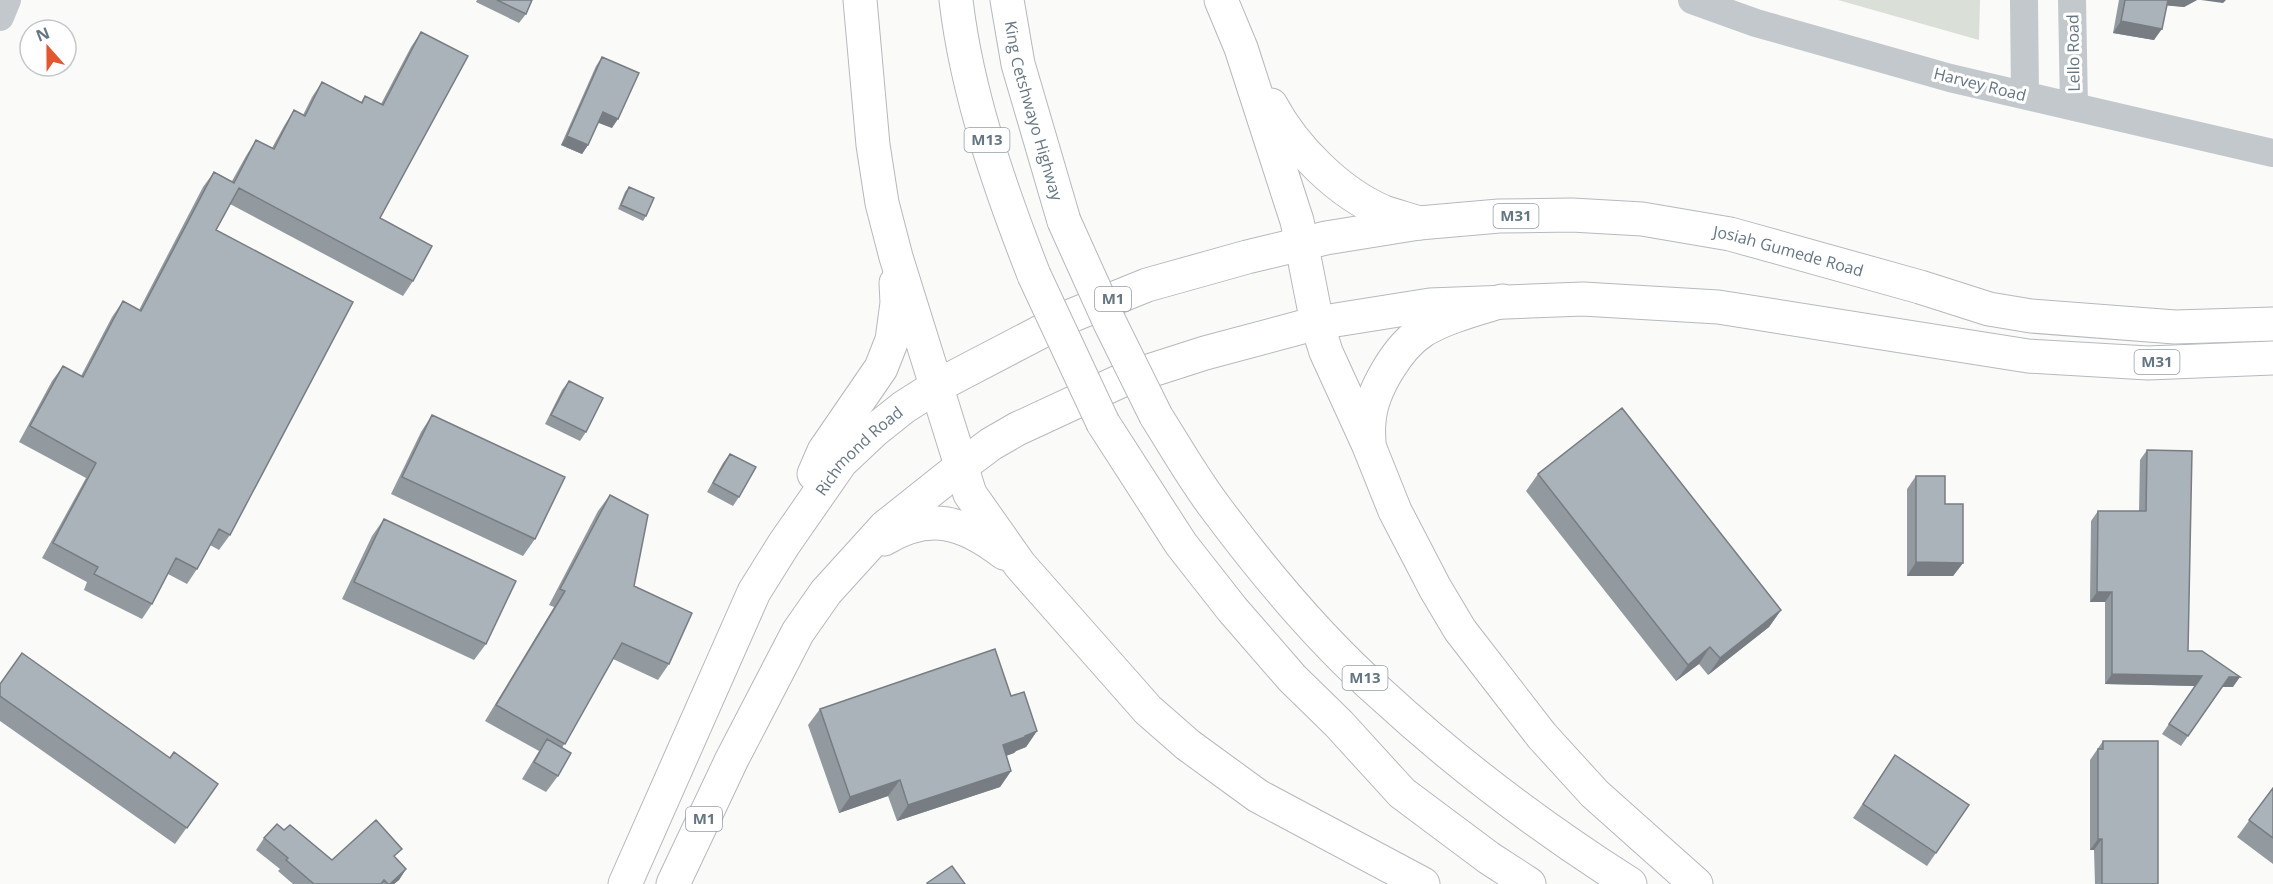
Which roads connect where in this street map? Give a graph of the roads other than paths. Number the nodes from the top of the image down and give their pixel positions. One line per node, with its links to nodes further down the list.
1 (7, 0): 9 (street)
2 (860, 0): 16 (main road)
3 (956, 0): 30 (main road, M13, bridge)
4 (1007, 0): 31 (main road, King Cetshwayo Highway / M13, bridge)
5 (1221, 0): 10 (main road)
6 (1692, 0): 11 (street, Harvey Road)
7 (2024, 0): 11 (street)
8 (2072, 0): 12 (street, Lello Road)
9 (0, 17)
10 (1241, 48): 14 (main road); 15 (main road)
11 (2025, 95): 12 (street, Harvey Road)
12 (2074, 107): 13 (street, Harvey Road)
13 (2273, 153)
14 (1419, 223): 15 (main road, Josiah Gumede Road / M31); 19 (main road, Josiah Gumede Road / M31)
15 (1302, 243): 18 (main road); 21 (main road, Richmond Road / M1)
16 (896, 257): 21 (main road); 24 (main road)
17 (1502, 301): 18 (main road, M31); 20 (main road, M31); 22 (main road)
18 (1317, 323): 22 (main road); 23 (main road, M1)
19 (2273, 324)
20 (2273, 358)
21 (937, 386): 23 (main road); 24 (main road, Richmond Road / M1)
22 (1369, 446): 32 (main road)
23 (963, 465): 25 (main road, M1); 26 (main road)
24 (784, 544): 27 (main road, Richmond Road / M1)
25 (859, 554): 26 (main road); 28 (main road, M1)
26 (1020, 566): 29 (main road)
27 (625, 884)
28 (673, 884)
29 (1423, 884)
30 (1528, 884)
31 (1630, 884)
32 (1696, 884)

